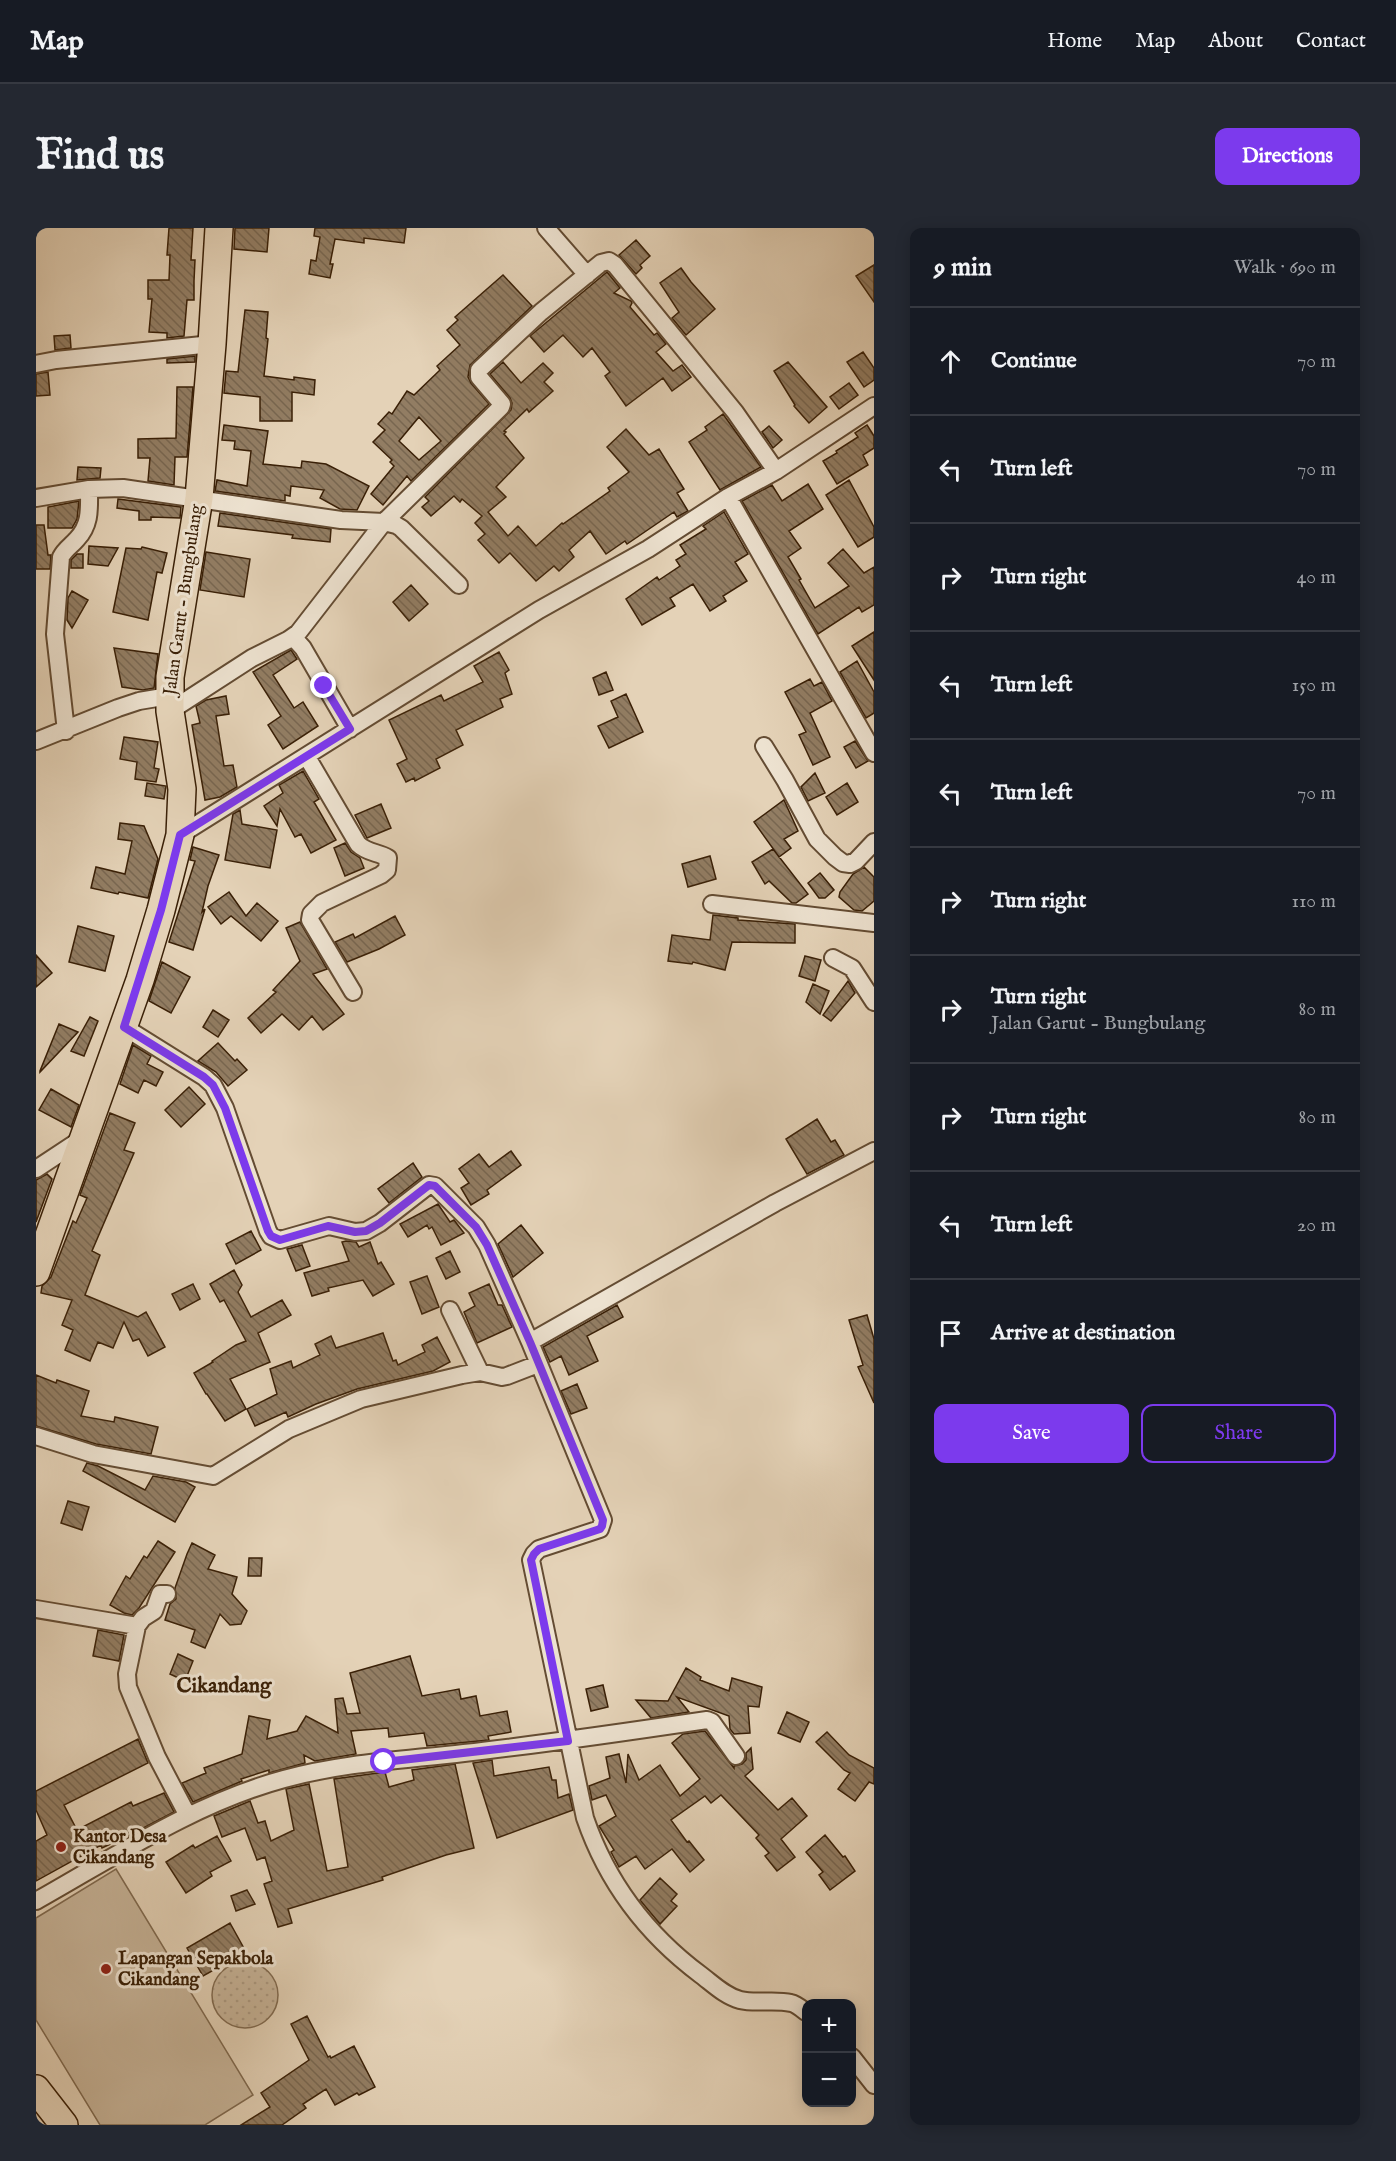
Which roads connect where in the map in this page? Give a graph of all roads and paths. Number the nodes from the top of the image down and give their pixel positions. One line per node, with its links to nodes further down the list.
1 (219, 228): 4 (main road, Jalan Garut - Bungbulang)
2 (546, 228): 3 (street)
3 (587, 275): 7 (street); 12 (street)
4 (212, 344): 5 (street); 11 (main road, Jalan Garut - Bungbulang)
5 (36, 364)
6 (873, 408): 7 (street)
7 (776, 471): 9 (street)
8 (89, 489): 10 (street); 11 (street); 17 (street)
9 (728, 497): 16 (street); 20 (street)
10 (36, 498)
11 (199, 498): 12 (street); 15 (main road, Jalan Garut - Bungbulang)
12 (384, 522): 13 (street); 14 (street)
13 (459, 585)
14 (294, 637): 15 (street); 16 (street)
15 (170, 704): 17 (street); 22 (main road, Jalan Garut - Bungbulang)
16 (350, 729): 21 (street)
17 (66, 731): 18 (street)
18 (36, 741)
19 (764, 746): 23 (street)
20 (874, 753)
21 (307, 757): 22 (street); 27 (street)
22 (180, 835): 29 (main road, Jalan Garut - Bungbulang)
23 (874, 842)
24 (712, 904): 25 (street)
25 (874, 923)
26 (832, 958): 28 (street)
27 (353, 992)
28 (874, 1002)
29 (124, 1027): 30 (main road, Jalan Garut - Bungbulang); 35 (street)
30 (84, 1138): 32 (street); 33 (main road, Jalan Garut - Bungbulang)
31 (874, 1151): 35 (street)
32 (36, 1169)
33 (36, 1272)
34 (450, 1310): 37 (street)
35 (530, 1342): 36 (street)
36 (538, 1364): 37 (street); 42 (street)
37 (480, 1372): 38 (street)
38 (36, 1436)
39 (167, 1594): 41 (street)
40 (36, 1610): 41 (street)
41 (137, 1626): 44 (street)
42 (568, 1741): 43 (street); 44 (street); 46 (street)
43 (735, 1756)
44 (188, 1816): 45 (street)
45 (36, 1901)
46 (802, 2009)
47 (856, 2062): 48 (street)
48 (874, 2085)
49 (36, 2089): 50 (main road)
50 (64, 2125)

